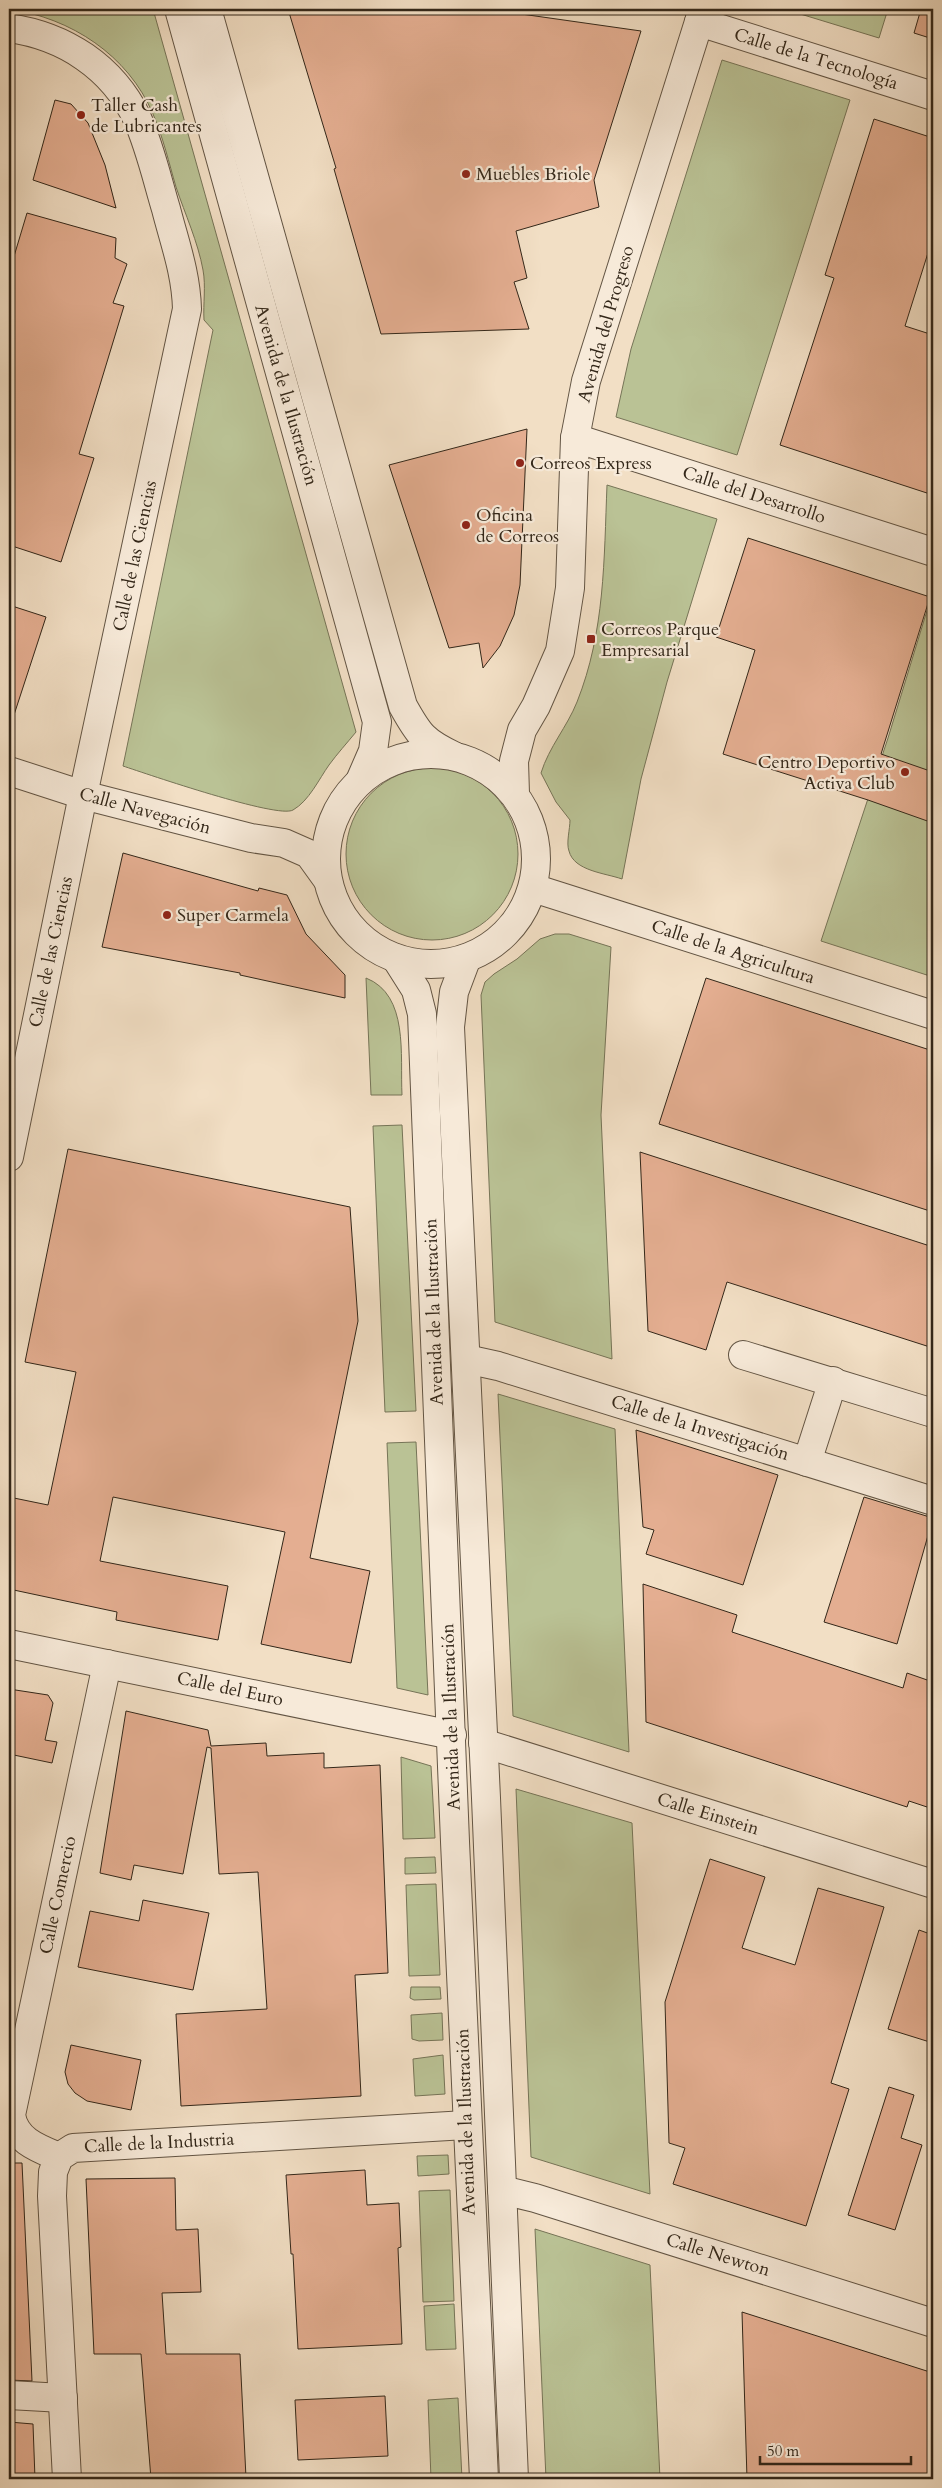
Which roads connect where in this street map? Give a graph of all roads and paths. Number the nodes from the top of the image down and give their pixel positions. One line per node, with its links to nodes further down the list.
1 (179, 9): 11 (street, Avenida de la Ilustración)
2 (207, 9): 9 (street, Avenida de la Ilustración)
3 (701, 16): 5 (street, Calle de la Tecnología); 6 (street, Avenida del Progreso)
4 (9, 28): 13 (street, Calle de las Ciencias)
5 (933, 96)
6 (575, 438): 7 (street, Calle del Desarrollo); 8 (street, Avenida del Progreso)
7 (933, 552)
8 (522, 730): 9 (street, Avenida del Progreso); 12 (street, Avenida del Progreso)
9 (459, 757): 11 (street); 12 (street, Avenida de la Ilustración)
10 (9, 771): 13 (street, Calle Navegación)
11 (360, 781): 14 (street)
12 (515, 794): 17 (street)
13 (82, 795): 15 (street, Calle Navegación); 21 (street, Calle de las Ciencias)
14 (335, 817): 15 (street, Calle Navegación); 16 (street)
15 (284, 843): 16 (street, Calle Navegación)
16 (327, 879): 18 (street)
17 (533, 888): 19 (street); 20 (street, Calle de la Agricultura)
18 (397, 960): 19 (street); 30 (street, Avenida de la Ilustración)
19 (466, 960): 23 (street, Avenida de la Ilustración)
20 (933, 1015)
21 (9, 1157)
22 (743, 1355): 24 (street)
23 (466, 1359): 26 (street, Calle de la Investigación); 31 (street, Avenida de la Ilustración)
24 (833, 1381): 25 (street); 26 (street)
25 (933, 1413)
26 (807, 1462): 27 (street, Calle de la Investigación)
27 (933, 1501)
28 (9, 1644): 29 (street, Calle del Euro)
29 (107, 1664): 30 (street, Calle del Euro); 34 (street, Calle Comercio)
30 (452, 1735): 33 (street, Avenida de la Ilustración)
31 (483, 1744): 32 (street, Calle Einstein); 36 (street, Avenida de la Ilustración)
32 (933, 1884)
33 (466, 2125): 35 (street, Calle de la Industria); 41 (street, Avenida de la Ilustración)
34 (11, 2127): 35 (street, Calle Comercio)
35 (59, 2157): 39 (street, Calle de la Industria)
36 (502, 2190): 37 (street, Calle Newton); 42 (street, Avenida de la Ilustración)
37 (933, 2323)
38 (9, 2395): 39 (street)
39 (63, 2398): 40 (street, Calle de la Industria)
40 (67, 2479)
41 (484, 2479)
42 (514, 2479)

